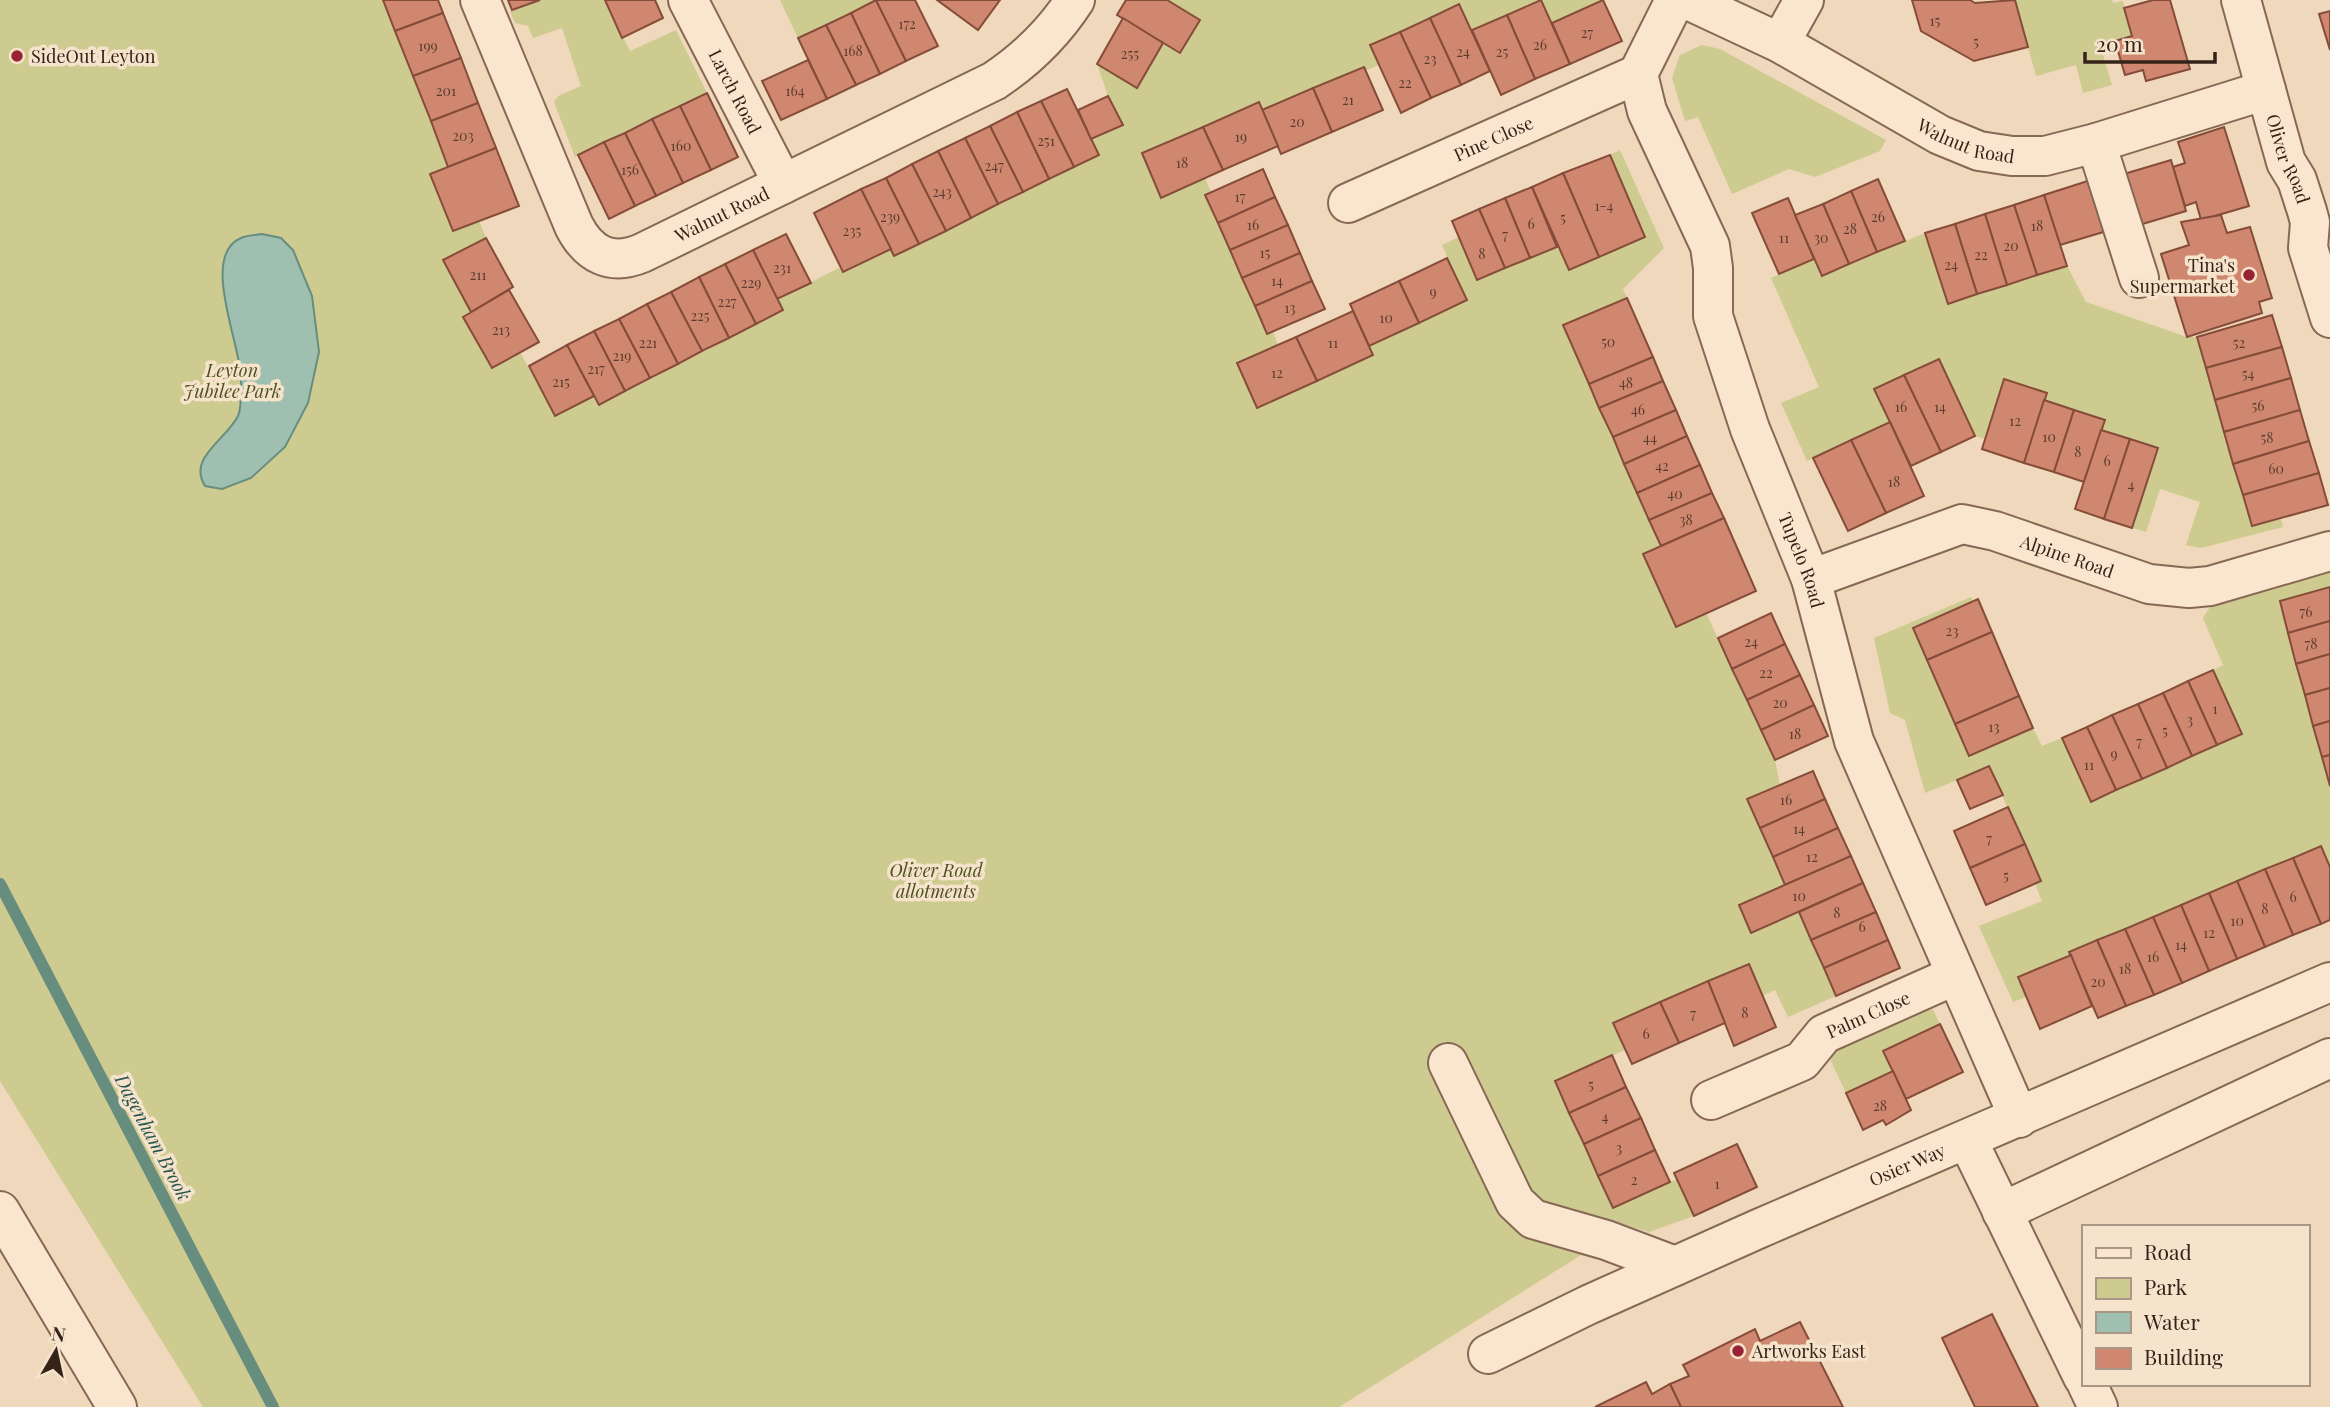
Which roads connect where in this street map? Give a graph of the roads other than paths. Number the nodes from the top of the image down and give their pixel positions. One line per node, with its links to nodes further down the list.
1 (480, 0): 12 (street, Walnut Road)
2 (688, 0): 12 (street, Larch Road)
3 (1075, 0): 12 (street, Walnut Road)
4 (1675, 0): 9 (street)
5 (1688, 0): 8 (street, Walnut Road)
6 (1804, 0): 8 (street)
7 (2241, 0): 10 (street, Oliver Road)
8 (1780, 43): 11 (street, Walnut Road)
9 (1638, 74): 13 (street, Pine Close); 17 (street, Tupelo Road)
10 (2266, 90): 11 (street, Walnut Road); 15 (street, Oliver Road)
11 (2096, 143): 14 (street)
12 (783, 184)
13 (1348, 203)
14 (2139, 278)
15 (2330, 318)
16 (2330, 551): 17 (street, Alpine Road)
17 (1811, 579): 18 (street, Tupelo Road)
18 (1956, 975): 22 (street, Palm Close); 23 (street, Tupelo Road)
19 (2330, 982): 23 (street, Osier Way)
20 (2330, 1058): 26 (street)
21 (1448, 1063): 27 (street)
22 (1711, 1100)
23 (2019, 1118): 24 (street, Osier Way)
24 (1968, 1141): 26 (street); 27 (street, Osier Way)
25 (0, 1211): 31 (street)
26 (2002, 1212): 29 (street)
27 (1675, 1266): 28 (street, Osier Way)
28 (1488, 1354)
29 (2082, 1375)
30 (2088, 1386): 32 (street)
31 (117, 1407)
32 (2098, 1407)

